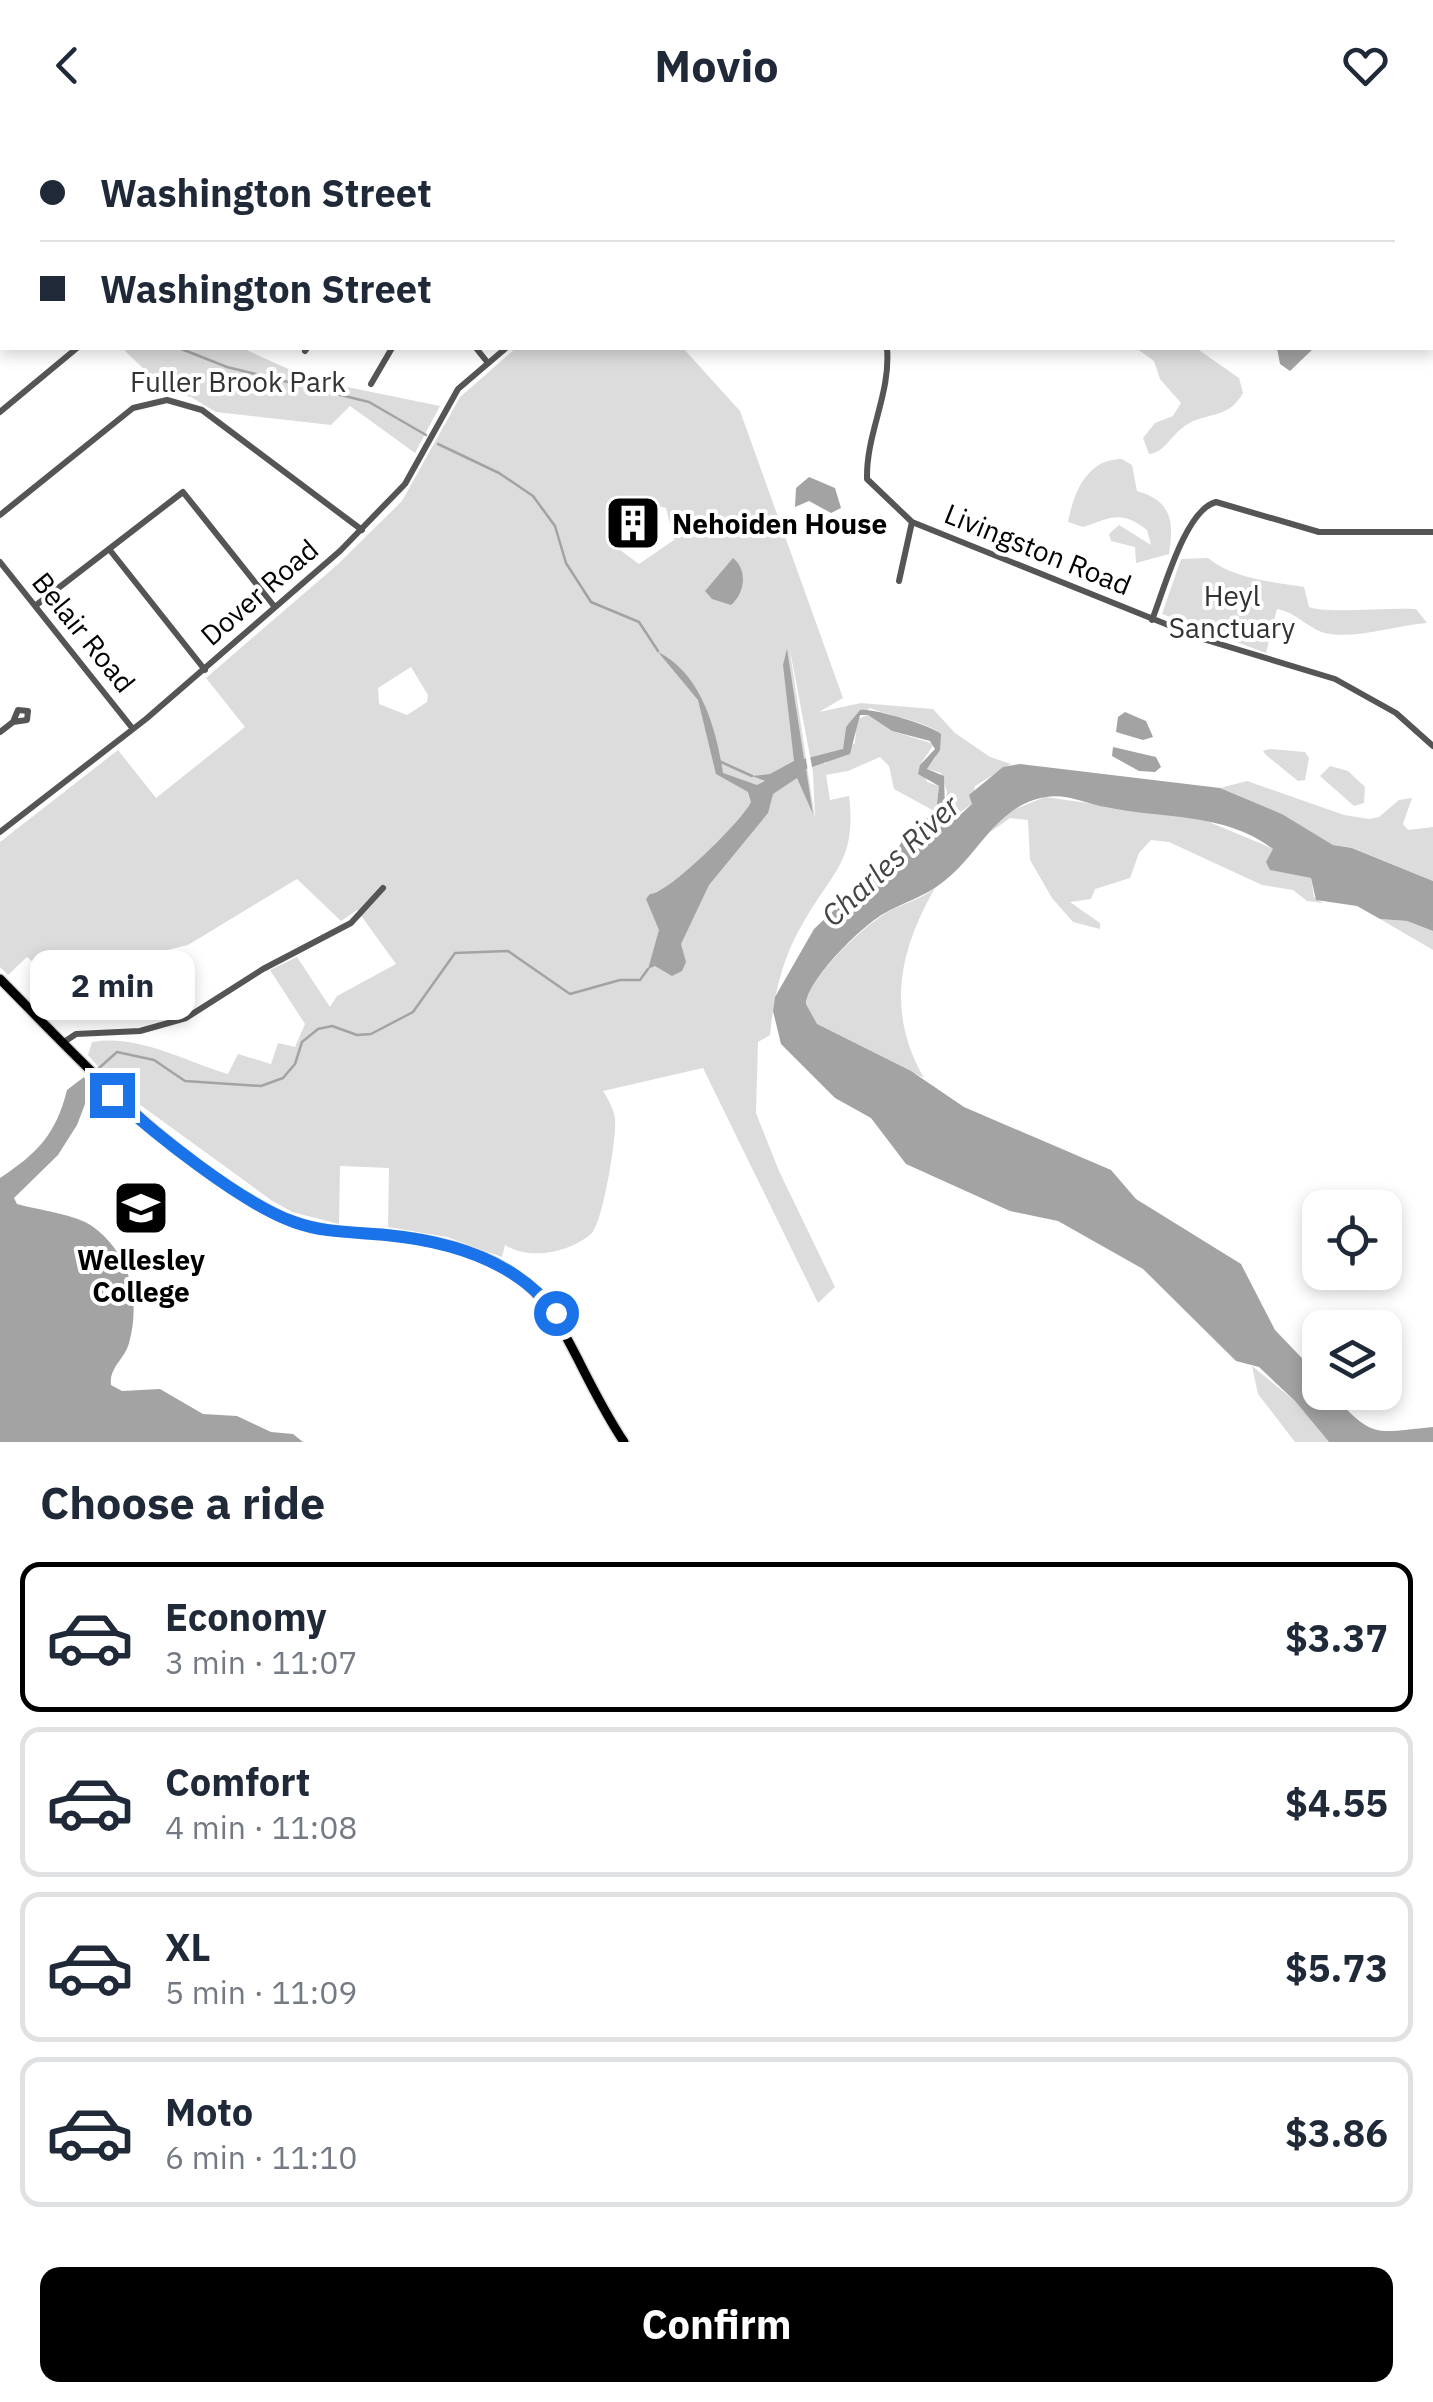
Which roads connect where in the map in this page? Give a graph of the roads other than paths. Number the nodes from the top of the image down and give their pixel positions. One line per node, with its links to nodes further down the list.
1 (75, 350): 8 (street)
2 (391, 350): 7 (street)
3 (478, 350): 6 (street)
4 (503, 350): 6 (street, Dover Road)
5 (887, 350): 10 (street, Livingston Road)
6 (488, 362): 11 (street, Dover Road)
7 (371, 384)
8 (0, 412)
9 (0, 515): 11 (street)
10 (912, 522): 15 (street); 18 (street, Livingston Road)
11 (362, 530): 17 (street, Dover Road)
12 (1433, 532): 18 (street)
13 (110, 549): 16 (street); 17 (street); 19 (street)
14 (0, 562): 16 (street, Belair Road)
15 (899, 580)
16 (35, 606): 21 (street, Belair Road)
17 (274, 606): 19 (street, Dover Road)
18 (1152, 620): 23 (street, Livingston Road)
19 (205, 670): 21 (street, Dover Road)
20 (13, 722): 22 (street)
21 (133, 729): 24 (street, Dover Road)
22 (0, 732)
23 (1433, 746)
24 (0, 832)
25 (383, 888): 27 (street)
26 (0, 979): 27 (main road)
27 (64, 1042): 28 (main road)
28 (624, 1442)

